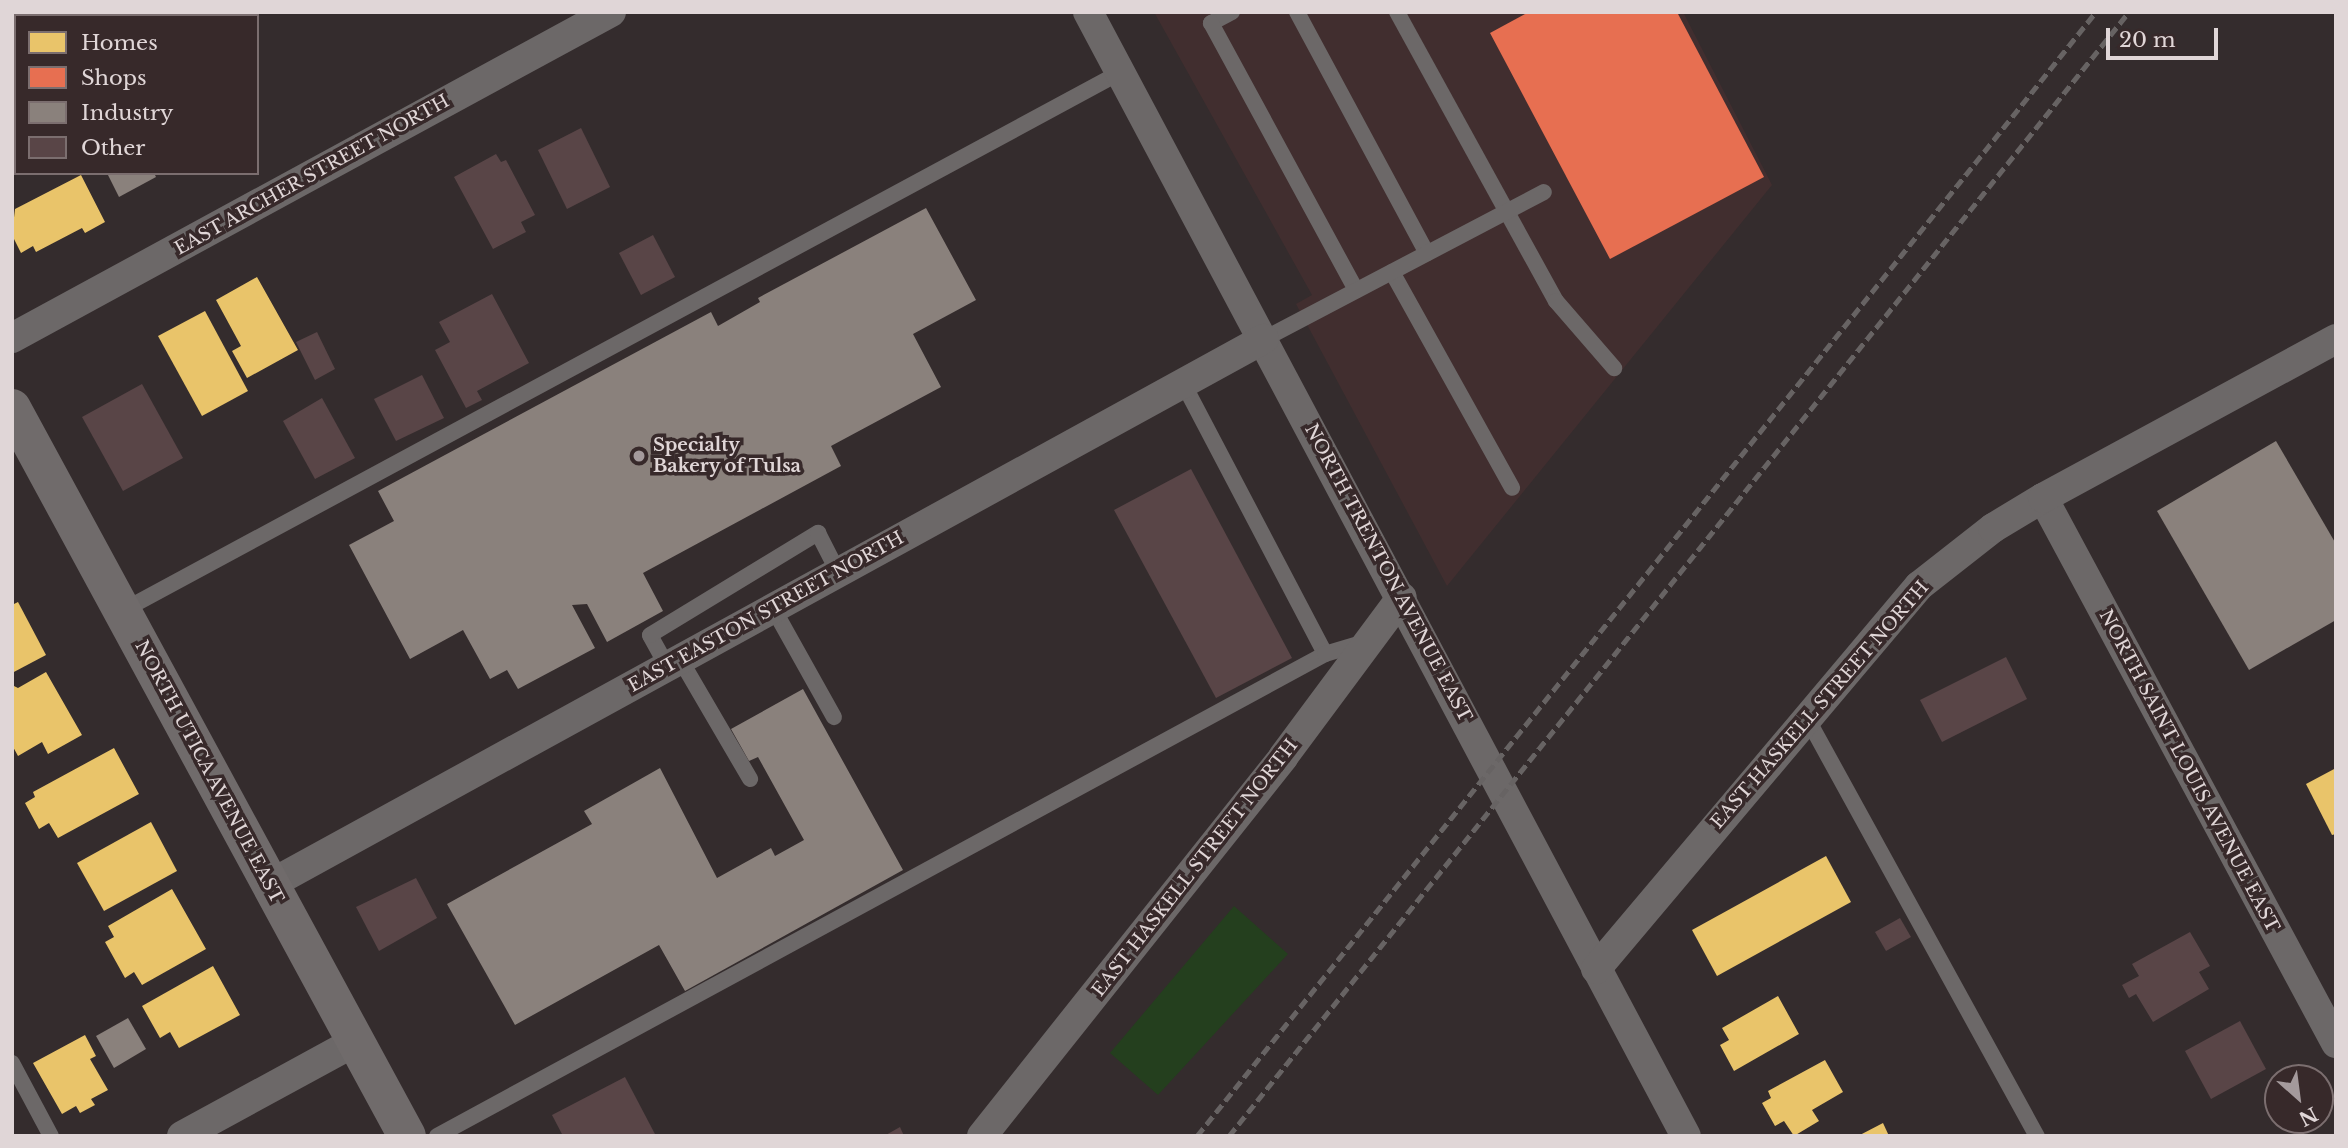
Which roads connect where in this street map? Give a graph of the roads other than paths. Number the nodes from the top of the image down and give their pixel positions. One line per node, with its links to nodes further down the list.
1 (611, 12): 12 (street, EAST ARCHER STREET NORTH)
2 (1088, 12): 6 (street, NORTH TRENTON AVENUE EAST)
3 (1232, 12): 11 (lane)
4 (1297, 12): 9 (lane)
5 (1396, 12): 8 (lane)
6 (1121, 72): 13 (street, NORTH TRENTON AVENUE EAST); 23 (lane)
7 (1544, 192): 8 (lane)
8 (1506, 212): 9 (lane); 15 (lane)
9 (1427, 253): 10 (lane)
10 (1392, 272): 11 (lane); 18 (lane)
11 (1356, 290): 13 (lane)
12 (12, 338)
13 (1264, 339): 16 (street, EAST EASTON STREET NORTH); 21 (street, NORTH TRENTON AVENUE EAST)
14 (2336, 339): 19 (street, EAST HASKELL STREET NORTH)
15 (1614, 368)
16 (1183, 383): 20 (street, EAST EASTON STREET NORTH); 25 (lane)
17 (12, 408): 23 (main road, NORTH UTICA AVENUE EAST)
18 (1513, 488)
19 (2043, 498): 28 (street, EAST HASKELL STREET NORTH); 33 (street, NORTH SAINT LOUIS AVENUE EAST)
20 (838, 572): 22 (street, EAST EASTON STREET NORTH); 26 (lane)
21 (1402, 597): 24 (street, EAST HASKELL STREET NORTH); 31 (street, NORTH TRENTON AVENUE EAST)
22 (772, 608): 26 (street, EAST EASTON STREET NORTH); 27 (lane)
23 (122, 611): 30 (main road, NORTH UTICA AVENUE EAST)
24 (1370, 641): 25 (lane); 39 (street, EAST HASKELL STREET NORTH)
25 (1325, 654): 38 (lane)
26 (674, 663): 29 (lane); 30 (street, EAST EASTON STREET NORTH)
27 (834, 717)
28 (1807, 718): 31 (street, EAST HASKELL STREET NORTH); 41 (lane)
29 (750, 779)
30 (269, 885): 32 (main road, NORTH UTICA AVENUE EAST)
31 (1595, 969): 40 (street, NORTH TRENTON AVENUE EAST)
32 (356, 1041): 36 (street); 37 (main road, NORTH UTICA AVENUE EAST)
33 (2336, 1043)
34 (12, 1063): 35 (lane)
35 (51, 1136)
36 (182, 1136)
37 (407, 1136)
38 (438, 1136)
39 (982, 1136)
40 (1686, 1136)
41 (2037, 1136)

